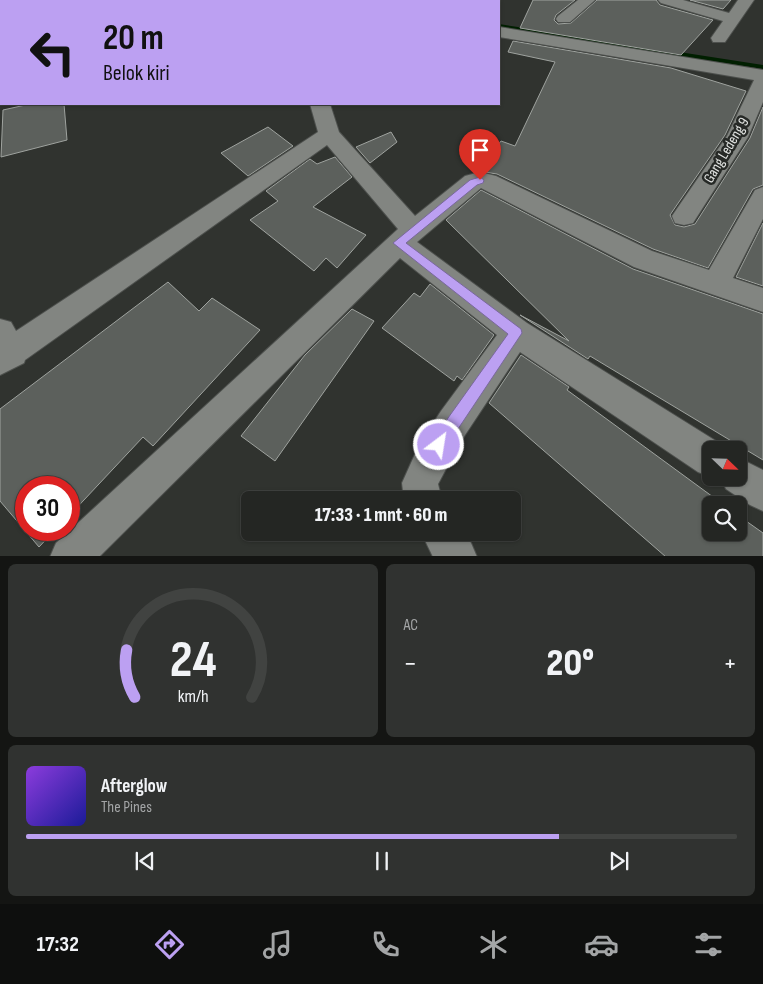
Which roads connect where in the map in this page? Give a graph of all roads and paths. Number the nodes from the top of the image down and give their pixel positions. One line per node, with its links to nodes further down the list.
1 (587, 0): 4 (street)
2 (666, 0): 5 (street)
3 (746, 0): 5 (street)
4 (564, 19)
5 (732, 19): 7 (street)
6 (500, 32): 8 (street)
7 (719, 38)
8 (763, 76)
9 (763, 81): 13 (street, Gang Ledeng 9)
10 (320, 105): 11 (street)
11 (329, 134): 14 (street); 18 (street)
12 (763, 196): 15 (street)
13 (684, 216)
14 (406, 237): 15 (street); 17 (street); 24 (street)
15 (716, 283): 16 (street)
16 (763, 300)
17 (516, 333): 19 (street); 21 (street)
18 (4, 349)
19 (702, 453)
20 (748, 482): 22 (street)
21 (421, 491)
22 (763, 492)
23 (446, 541): 25 (street)
24 (70, 556)
25 (457, 556)

